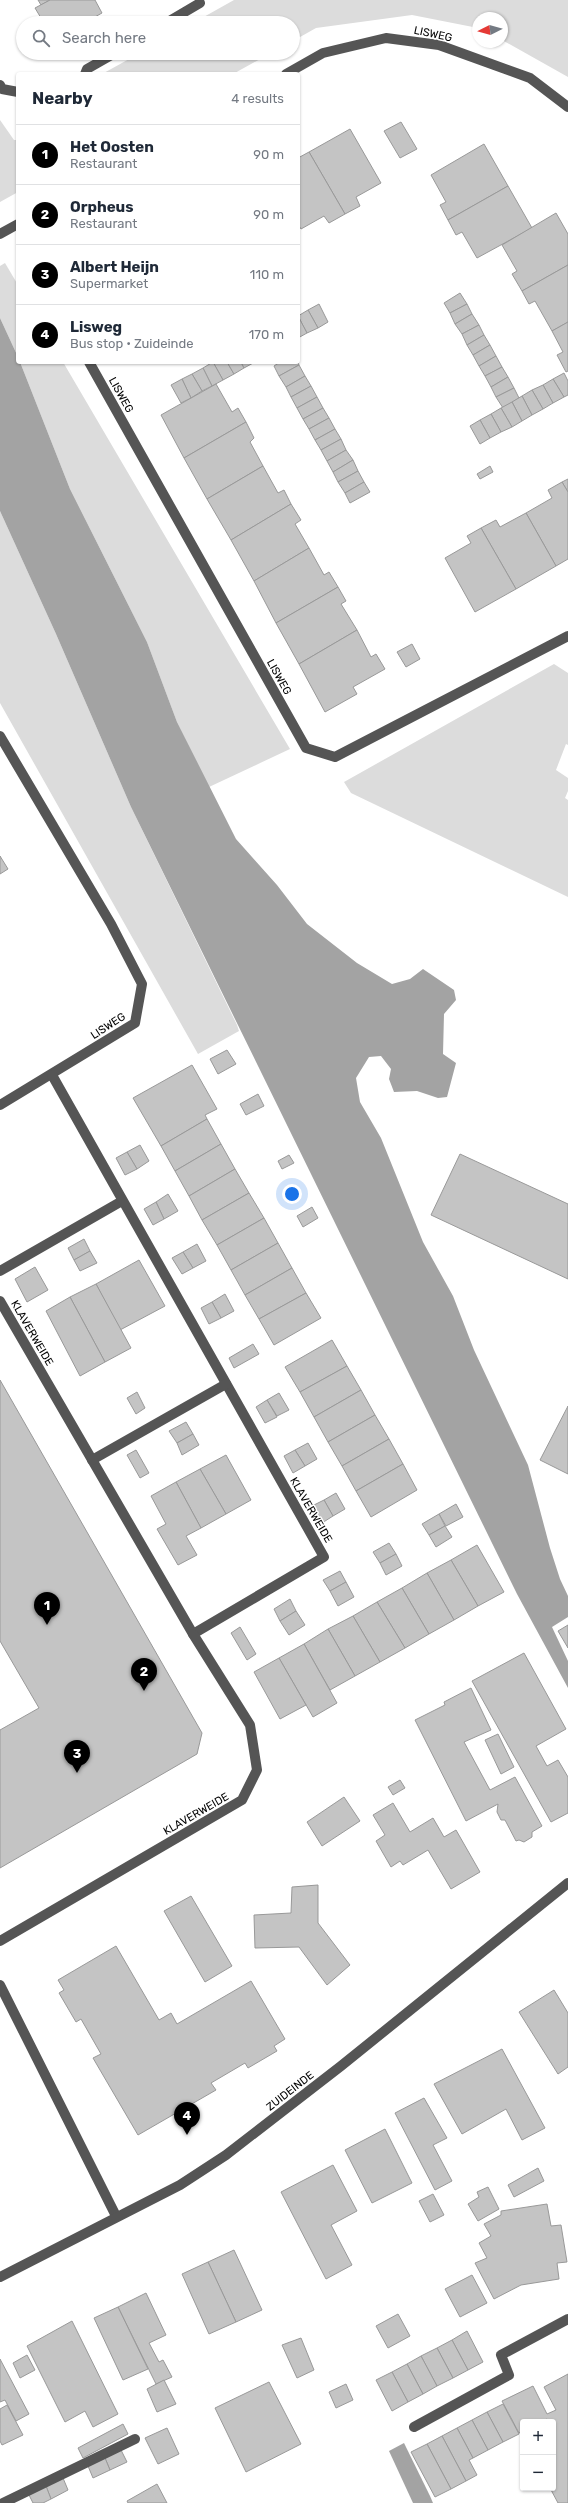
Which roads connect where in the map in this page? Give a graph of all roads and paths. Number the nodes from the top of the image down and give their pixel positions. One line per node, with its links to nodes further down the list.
1 (201, 1): 2 (street)
2 (177, 16)
3 (103, 60): 4 (street)
4 (85, 72)
5 (290, 72): 8 (street, LISWEG)
6 (0, 85): 7 (street)
7 (16, 92)
8 (568, 107)
9 (16, 227): 10 (street)
10 (0, 234)
11 (90, 364): 12 (street, LISWEG)
12 (568, 636)
13 (0, 736): 14 (street, LISWEG)
14 (52, 1075): 15 (street, LISWEG); 16 (street, KLAVERWEIDE)
15 (0, 1105)
16 (122, 1201): 17 (street); 19 (street, KLAVERWEIDE)
17 (0, 1271)
18 (0, 1301): 20 (street, KLAVERWEIDE)
19 (226, 1384): 20 (street); 21 (street, KLAVERWEIDE)
20 (92, 1460): 21 (street, KLAVERWEIDE)
21 (193, 1634): 23 (street, KLAVERWEIDE)
22 (568, 1883): 25 (street, ZUIDEINDE)
23 (0, 1941)
24 (0, 1985): 25 (street)
25 (116, 2216): 26 (street, ZUIDEINDE)
26 (0, 2277)
27 (568, 2319): 28 (street)
28 (414, 2427)
29 (135, 2439): 30 (street)
30 (3, 2503)

